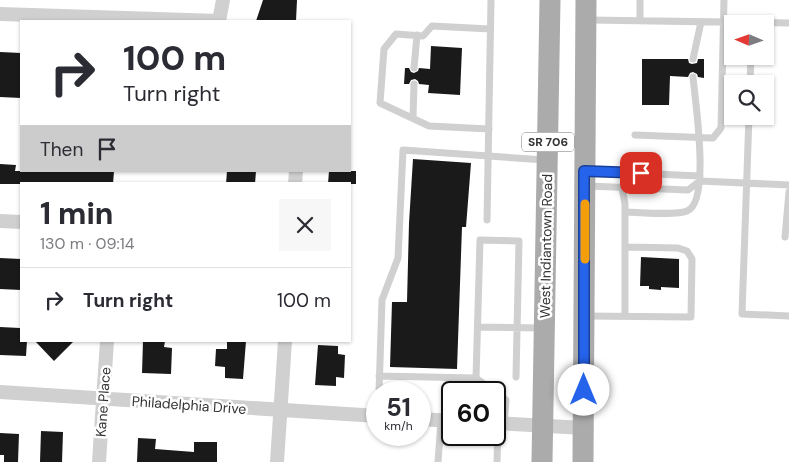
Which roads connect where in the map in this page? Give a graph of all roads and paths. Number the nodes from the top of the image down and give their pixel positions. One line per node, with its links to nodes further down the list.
1 (223, 0): 10 (street)
2 (490, 0): 16 (lane)
3 (550, 0): 28 (main road, West Indiantown Road / SR 706)
4 (640, 0): 11 (lane)
5 (724, 0): 8 (lane)
6 (586, 10): 11 (lane); 29 (main road, SR 706)
7 (0, 14): 9 (street)
8 (724, 15)
9 (188, 20)
10 (219, 20)
11 (640, 21): 12 (lane)
12 (701, 22): 13 (lane); 18 (lane)
13 (724, 22): 26 (lane)
14 (774, 23): 15 (lane)
15 (789, 23)
16 (490, 29): 17 (lane); 24 (lane)
17 (417, 36): 19 (lane); 22 (lane)
18 (693, 59)
19 (414, 68)
20 (693, 77): 26 (lane)
21 (414, 84): 22 (lane)
22 (413, 118): 24 (lane)
23 (749, 125): 31 (lane)
24 (488, 128): 27 (lane)
25 (634, 135): 26 (lane)
26 (699, 138): 30 (lane)
27 (488, 156): 28 (lane); 36 (lane); 49 (lane)
28 (548, 160): 46 (main road, West Indiantown Road / SR 706)
29 (585, 178): 30 (lane); 33 (lane); 41 (main road, SR 706)
30 (700, 179): 31 (lane); 33 (lane); 35 (lane)
31 (747, 184): 32 (lane); 43 (lane)
32 (789, 185)
33 (622, 188): 35 (lane)
34 (789, 192): 39 (lane)
35 (625, 212): 40 (lane)
36 (487, 220)
37 (0, 221): 38 (street)
38 (20, 222)
39 (785, 237)
40 (626, 247): 42 (lane); 42 (lane)
41 (584, 316): 42 (lane); 60 (main road, SR 706)
42 (625, 316)
43 (789, 316)
44 (478, 327): 45 (lane); 45 (lane); 51 (lane)
45 (517, 328): 46 (lane); 50 (lane)
46 (544, 328): 59 (main road, West Indiantown Road / SR 706)
47 (107, 342): 55 (street, Kane Place)
48 (285, 342): 56 (street)
49 (379, 376): 51 (lane); 52 (lane)
50 (516, 377)
51 (476, 378): 53 (lane)
52 (379, 381)
53 (480, 381)
54 (0, 392): 55 (street, Philadelphia Drive)
55 (103, 399): 56 (street, Philadelphia Drive); 63 (street, Kane Place)
56 (280, 411): 57 (street, Philadelphia Drive); 64 (street)
57 (366, 415)
58 (506, 424): 59 (street)
59 (543, 426): 60 (street); 67 (main road, West Indiantown Road / SR 706)
60 (584, 428): 68 (main road, SR 706)
61 (441, 446): 65 (lane)
62 (498, 446): 66 (lane)
63 (99, 462)
64 (277, 462)
65 (438, 462)
66 (497, 462)
67 (542, 462)
68 (583, 462)

